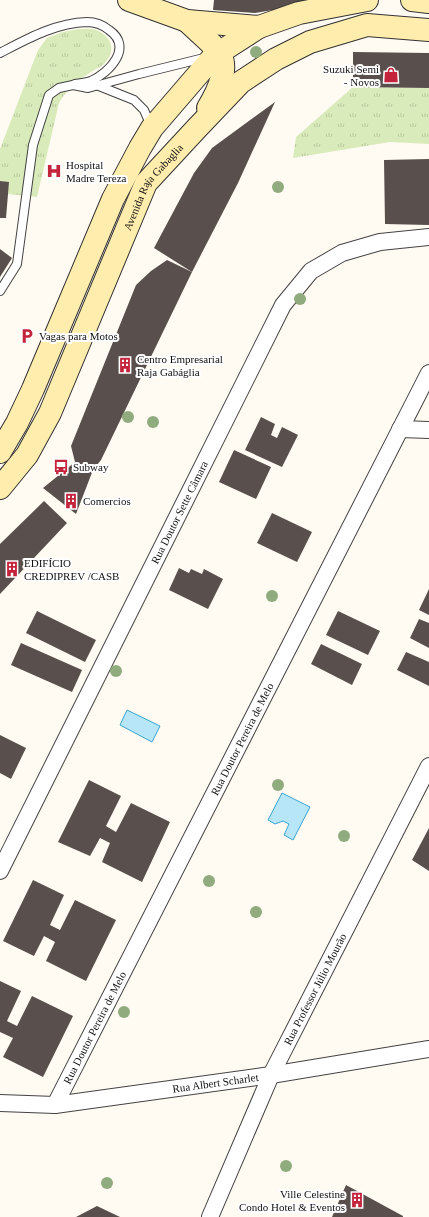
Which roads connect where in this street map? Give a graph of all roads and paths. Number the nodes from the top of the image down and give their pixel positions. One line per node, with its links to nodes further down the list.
1 (129, 0): 5 (main road)
2 (367, 0): 6 (main road)
3 (412, 0): 4 (main road)
4 (429, 2)
5 (187, 21): 6 (main road); 9 (main road)
6 (259, 28): 9 (main road)
7 (429, 30): 13 (main road, Avenida Raja Gabaglia)
8 (0, 53): 10 (lane)
9 (217, 54): 11 (lane); 12 (main road); 13 (main road)
10 (73, 85): 11 (lane); 15 (lane)
11 (99, 86): 12 (lane)
12 (152, 128): 19 (main road)
13 (197, 128): 20 (main road, Avenida Raja Gabaglia)
14 (429, 237): 22 (street, Rua Doutor Sette Câmara)
15 (0, 291)
16 (429, 373): 17 (street, Rua Doutor Pereira de Melo)
17 (400, 429): 18 (street); 26 (street, Rua Doutor Pereira de Melo)
18 (429, 430)
19 (0, 452)
20 (0, 488)
21 (429, 766): 24 (street, Rua Professor Júlio Mourão)
22 (0, 871)
23 (429, 1049): 24 (street, Rua Albert Scharlet)
24 (271, 1075): 26 (street, Rua Albert Scharlet); 27 (street, Rua Professor Júlio Mourão)
25 (0, 1103): 26 (street, Rua Albert Scharlet)
26 (55, 1105)
27 (210, 1217)

